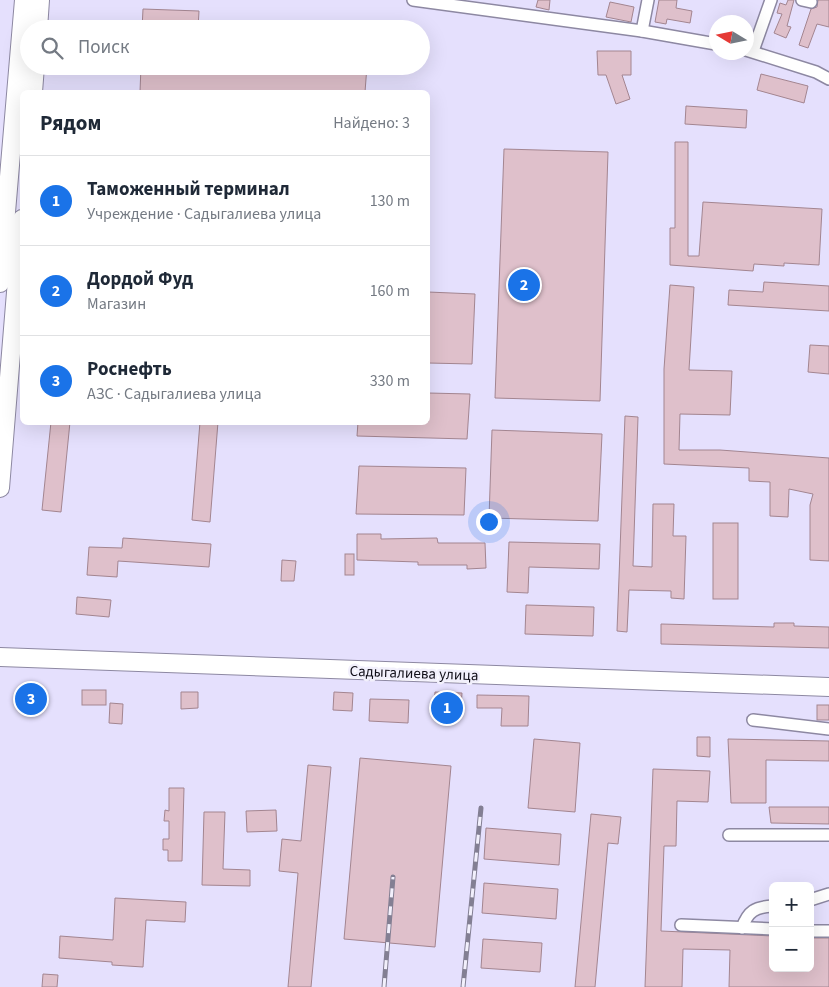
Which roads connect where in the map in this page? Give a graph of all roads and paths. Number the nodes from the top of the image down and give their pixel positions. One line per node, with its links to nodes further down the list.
1 (24, 0): 7 (main road)
2 (40, 0): 8 (main road)
3 (413, 0): 4 (street)
4 (417, 0): 9 (street)
5 (648, 0): 9 (street)
6 (771, 0): 10 (street)
7 (22, 20)
8 (39, 20)
9 (642, 31): 11 (street)
10 (754, 40)
11 (709, 43)
12 (20, 47): 18 (main road)
13 (754, 51): 15 (street)
14 (34, 75): 16 (main road)
15 (829, 79)
16 (33, 90)
17 (20, 268): 19 (main road)
18 (0, 284)
19 (17, 341): 20 (main road)
20 (0, 488)
21 (0, 657): 22 (main road, Садыгалиева улица)
22 (829, 687)
23 (753, 720): 24 (street)
24 (829, 729)
25 (729, 835): 26 (street)
26 (829, 835)
27 (829, 894): 28 (street)
28 (814, 899)
29 (769, 907): 31 (street)
30 (681, 925): 31 (street)
31 (742, 928): 32 (street)
32 (769, 929)
33 (814, 931): 34 (street)
34 (829, 931)

